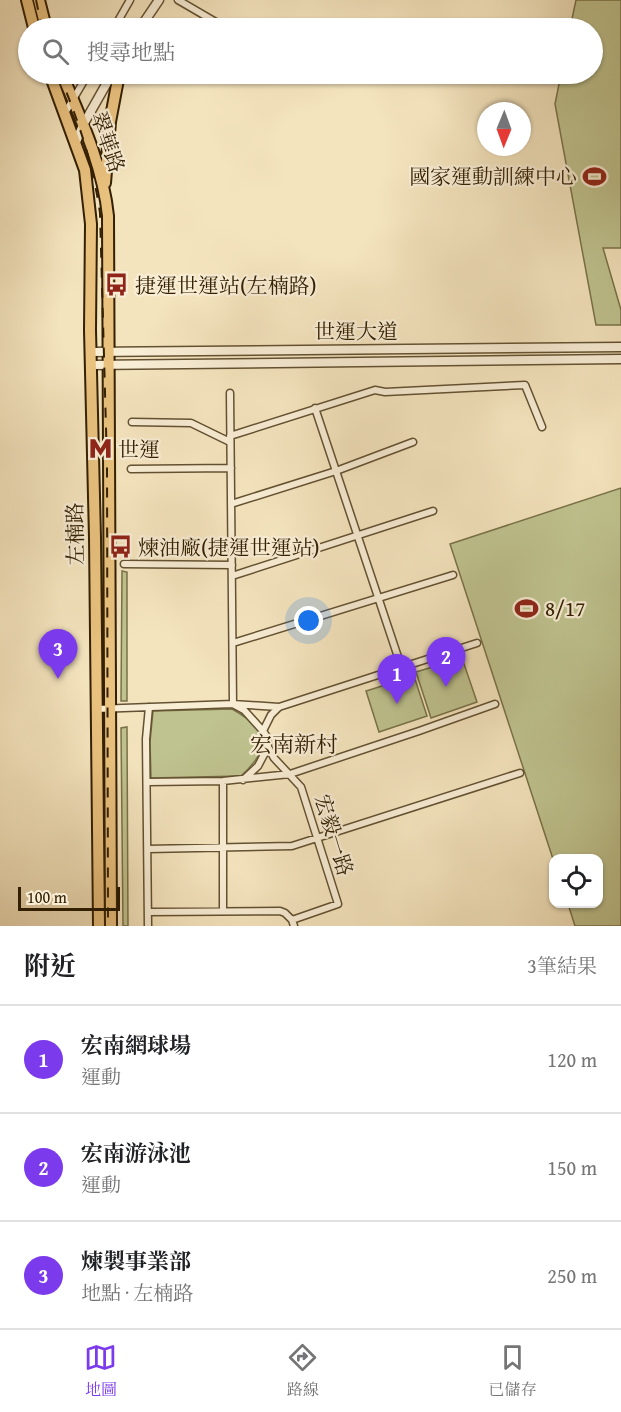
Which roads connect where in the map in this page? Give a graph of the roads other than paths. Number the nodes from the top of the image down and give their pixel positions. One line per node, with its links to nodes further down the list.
1 (27, 0): 6 (main road)
2 (39, 0): 7 (main road)
3 (130, 0): 8 (street)
4 (159, 0): 9 (street)
5 (178, 0): 10 (street)
6 (32, 18)
7 (44, 18)
8 (120, 18)
9 (147, 18)
10 (209, 18)
11 (54, 84): 17 (main road, 翠華路)
12 (66, 84): 16 (main road, 翠華路)
13 (82, 84): 16 (street)
14 (106, 84): 18 (street)
15 (117, 84): 20 (main road)
16 (73, 100): 17 (street); 18 (main road, 翠華路)
17 (65, 113): 19 (main road, 翠華路)
18 (83, 124): 19 (street); 20 (main road, 翠華路)
19 (76, 142): 22 (main road, 左楠路)
20 (104, 189): 23 (main road, 左楠路)
21 (621, 347): 23 (street, 世運大道)
22 (90, 352): 23 (street, 世運大道); 25 (main road, 左楠路)
23 (109, 352): 26 (main road, 左楠路)
24 (621, 359): 26 (street, 世運大道)
25 (91, 365): 26 (street, 世運大道); 52 (main road, 左楠路)
26 (110, 365): 51 (main road, 左楠路)
27 (230, 393): 31 (street)
28 (315, 408): 30 (street); 31 (street); 35 (street)
29 (132, 422): 31 (street)
30 (542, 426)
31 (230, 439): 33 (street)
32 (413, 442): 35 (street)
33 (231, 468): 34 (street); 36 (street)
34 (131, 469)
35 (336, 471): 36 (street); 38 (street)
36 (231, 504): 40 (street)
37 (433, 511): 38 (street)
38 (357, 536): 42 (street); 43 (street)
39 (124, 564): 40 (street)
40 (232, 565): 42 (street)
41 (453, 575): 43 (street)
42 (232, 576): 44 (street)
43 (378, 598): 44 (street); 46 (street)
44 (233, 643): 47 (street)
45 (477, 643): 46 (street)
46 (402, 669): 50 (street)
47 (233, 704): 49 (street); 50 (street); 53 (street, 宏毅一路)
48 (495, 704): 56 (street)
49 (149, 707): 51 (street); 59 (street)
50 (279, 707): 53 (street)
51 (110, 708): 52 (street); 67 (main road, 左楠路)
52 (96, 709): 66 (main road, 左楠路)
53 (263, 731): 54 (street, 宏毅一路)
54 (268, 747): 56 (street, 宏毅一路); 57 (street)
55 (520, 773): 60 (street)
56 (290, 774): 57 (street); 60 (street, 宏毅一路)
57 (243, 780): 58 (street)
58 (223, 781): 59 (street); 61 (street)
59 (148, 782): 62 (street)
60 (318, 838): 61 (street); 65 (street, 宏毅一路)
61 (223, 848): 62 (street); 63 (street)
62 (148, 849): 64 (street)
63 (223, 911): 64 (street); 65 (street)
64 (148, 912): 68 (street)
65 (293, 923)
66 (99, 926)
67 (111, 926)
68 (148, 926)

